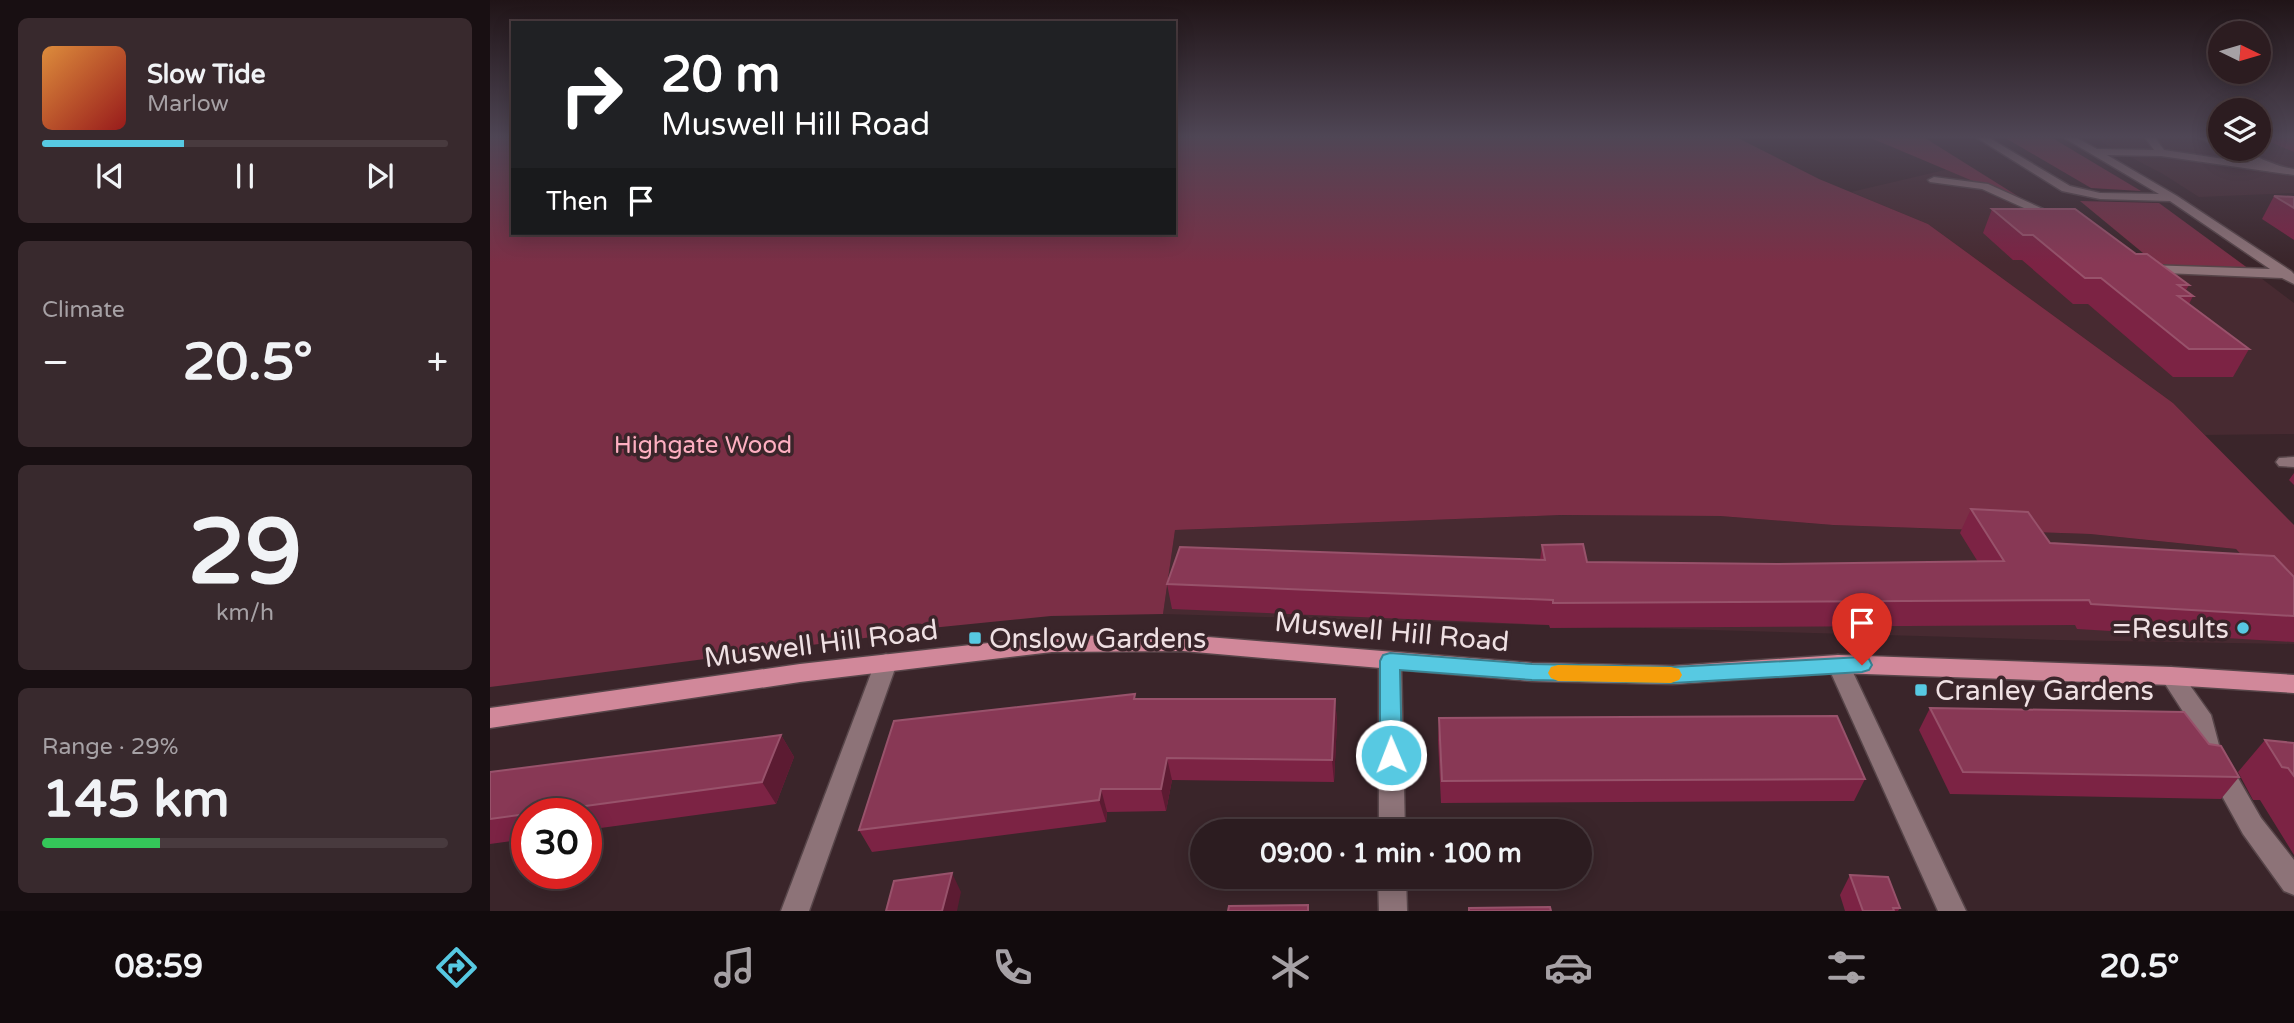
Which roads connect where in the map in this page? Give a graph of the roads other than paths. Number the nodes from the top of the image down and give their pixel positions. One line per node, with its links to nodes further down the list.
1 (2049, 179): 4 (street)
2 (2140, 179): 4 (street)
3 (1934, 180): 5 (street)
4 (2173, 198): 7 (street)
5 (2066, 222)
6 (2134, 263): 7 (street)
7 (2288, 273)
8 (1390, 661): 9 (main road, Muswell Hill Road); 10 (main road, Muswell Hill Road); 14 (street)
9 (886, 663): 13 (main road, Muswell Hill Road); 17 (street)
10 (1838, 664): 11 (main road, Muswell Hill Road); 19 (street)
11 (2171, 676): 12 (main road, Muswell Hill Road); 15 (street)
12 (2294, 684)
13 (490, 718)
14 (1392, 819)
15 (2294, 882)
16 (1392, 889): 18 (street)
17 (795, 911)
18 (1392, 911)
19 (1952, 911)

